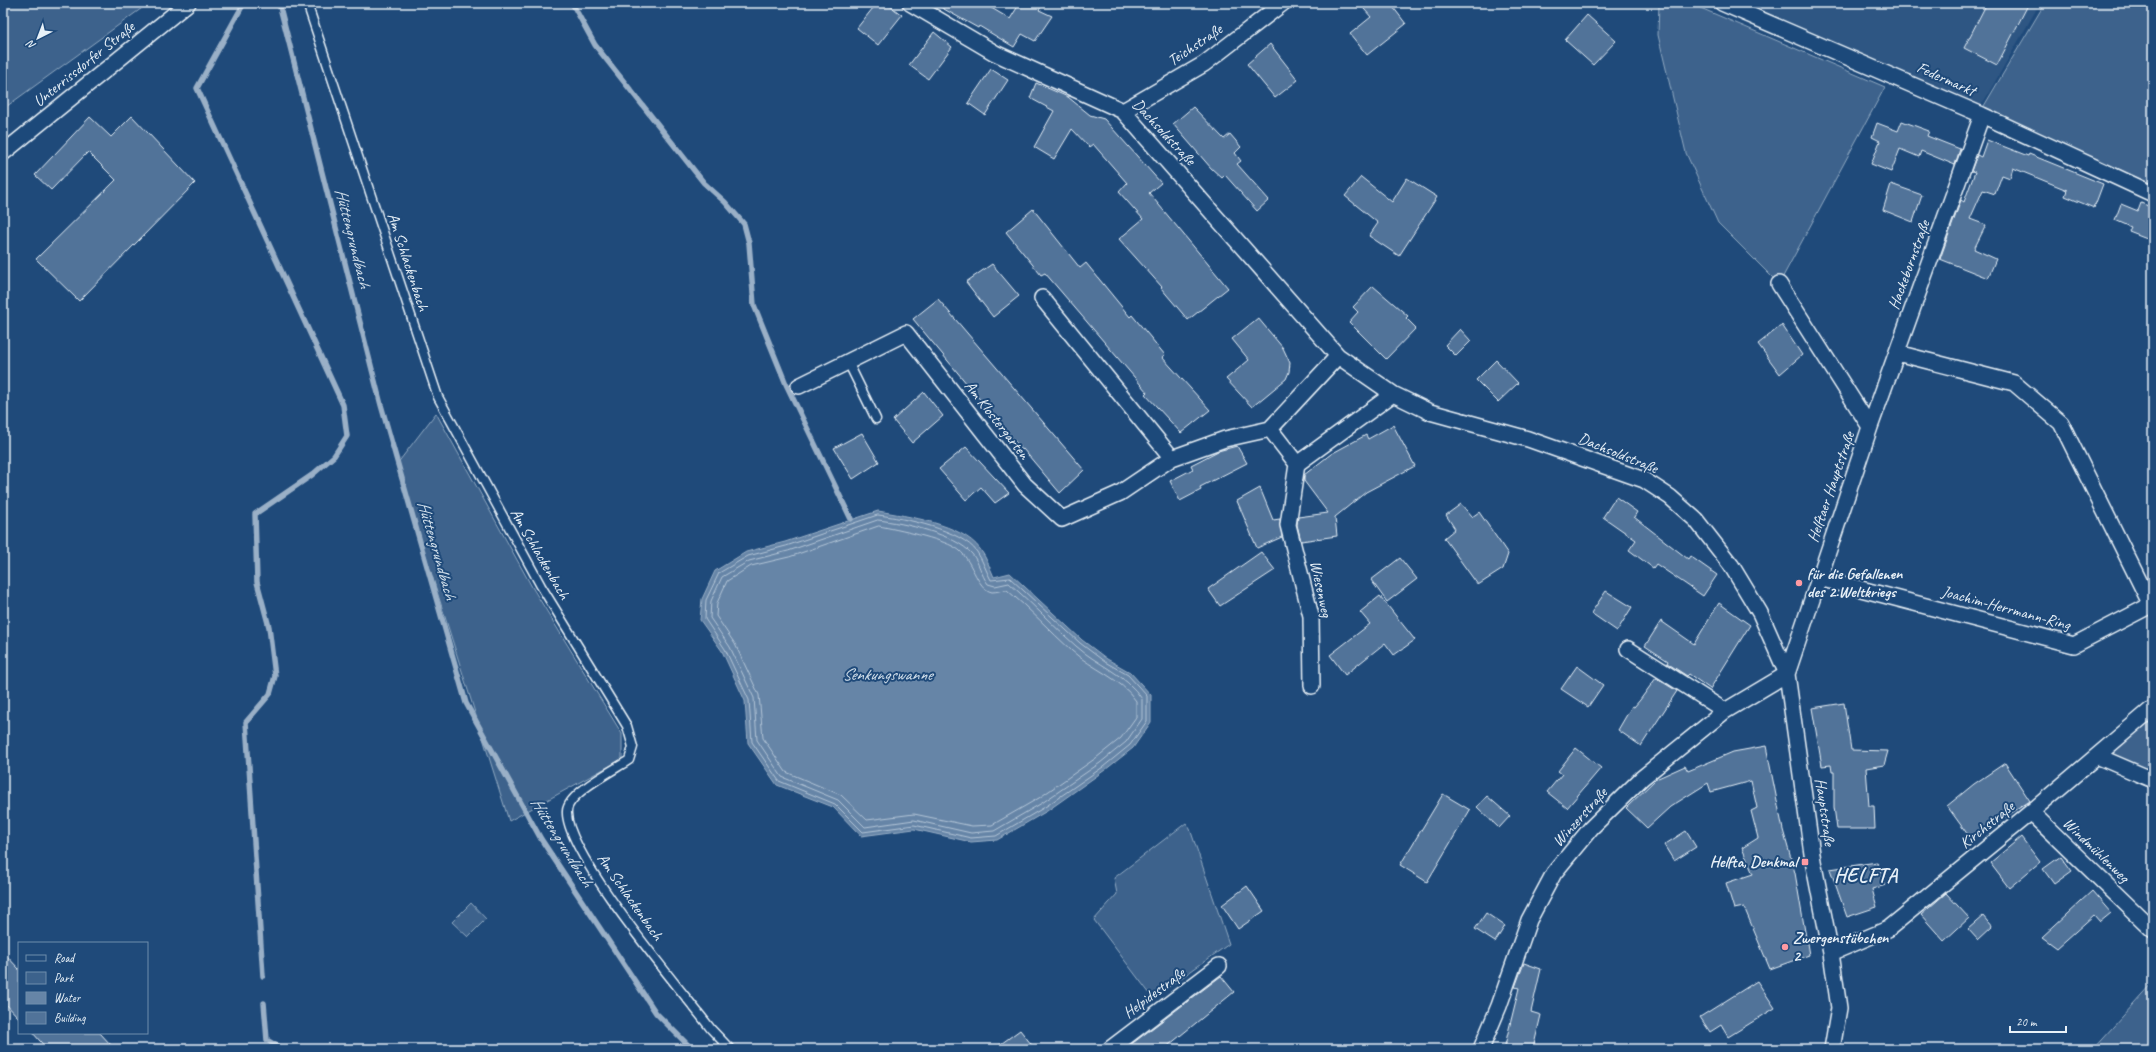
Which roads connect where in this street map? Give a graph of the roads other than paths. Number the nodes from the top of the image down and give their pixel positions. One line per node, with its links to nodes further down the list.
1 (188, 3): 8 (street, Unterrissdorfer Straße)
2 (307, 3): 34 (lane, Am Schlackenbach)
3 (910, 3): 6 (street, Dachsoldstraße)
4 (1282, 3): 6 (street, Teichstraße)
5 (1722, 3): 7 (street, Federmarkt)
6 (1123, 110): 13 (street, Dachsoldstraße)
7 (1982, 115): 9 (street, Federmarkt); 12 (street, Hackebornstraße)
8 (3, 154)
9 (2153, 194)
10 (1779, 284): 18 (street, Helftaer Hauptstraße)
11 (1042, 298): 20 (street)
12 (1897, 352): 18 (street, Hackebornstraße); 22 (street, Joachim-Herrmann-Ring)
13 (1338, 356): 16 (street, Dachsoldstraße); 19 (street)
14 (848, 362): 15 (street, Am Klostergarten); 17 (lane); 20 (street, Am Klostergarten)
15 (799, 386)
16 (1393, 394): 21 (street); 24 (street, Dachsoldstraße)
17 (876, 419)
18 (1870, 427): 22 (street, Helftaer Hauptstraße)
19 (1270, 429): 20 (street, Am Klostergarten); 21 (street)
20 (1172, 458)
21 (1297, 464): 25 (street, Wiesenweg)
22 (1819, 578): 24 (street, Helftaer Hauptstraße)
23 (1628, 649): 27 (street)
24 (1787, 674): 27 (street, Winzerstraße); 32 (street, Hauptstraße)
25 (1312, 686)
26 (2153, 708): 28 (street, Kirchstraße)
27 (1725, 711): 36 (street, Winzerstraße)
28 (2097, 756): 29 (street); 30 (street, Kirchstraße)
29 (2153, 780)
30 (2031, 812): 31 (street, Windmühlenweg); 32 (street, Kirchstraße)
31 (2153, 930)
32 (1831, 953): 37 (street, Hauptstraße)
33 (1219, 966): 35 (street, Helpidestraße)
34 (730, 1049)
35 (1110, 1049)
36 (1481, 1049)
37 (1832, 1049)

